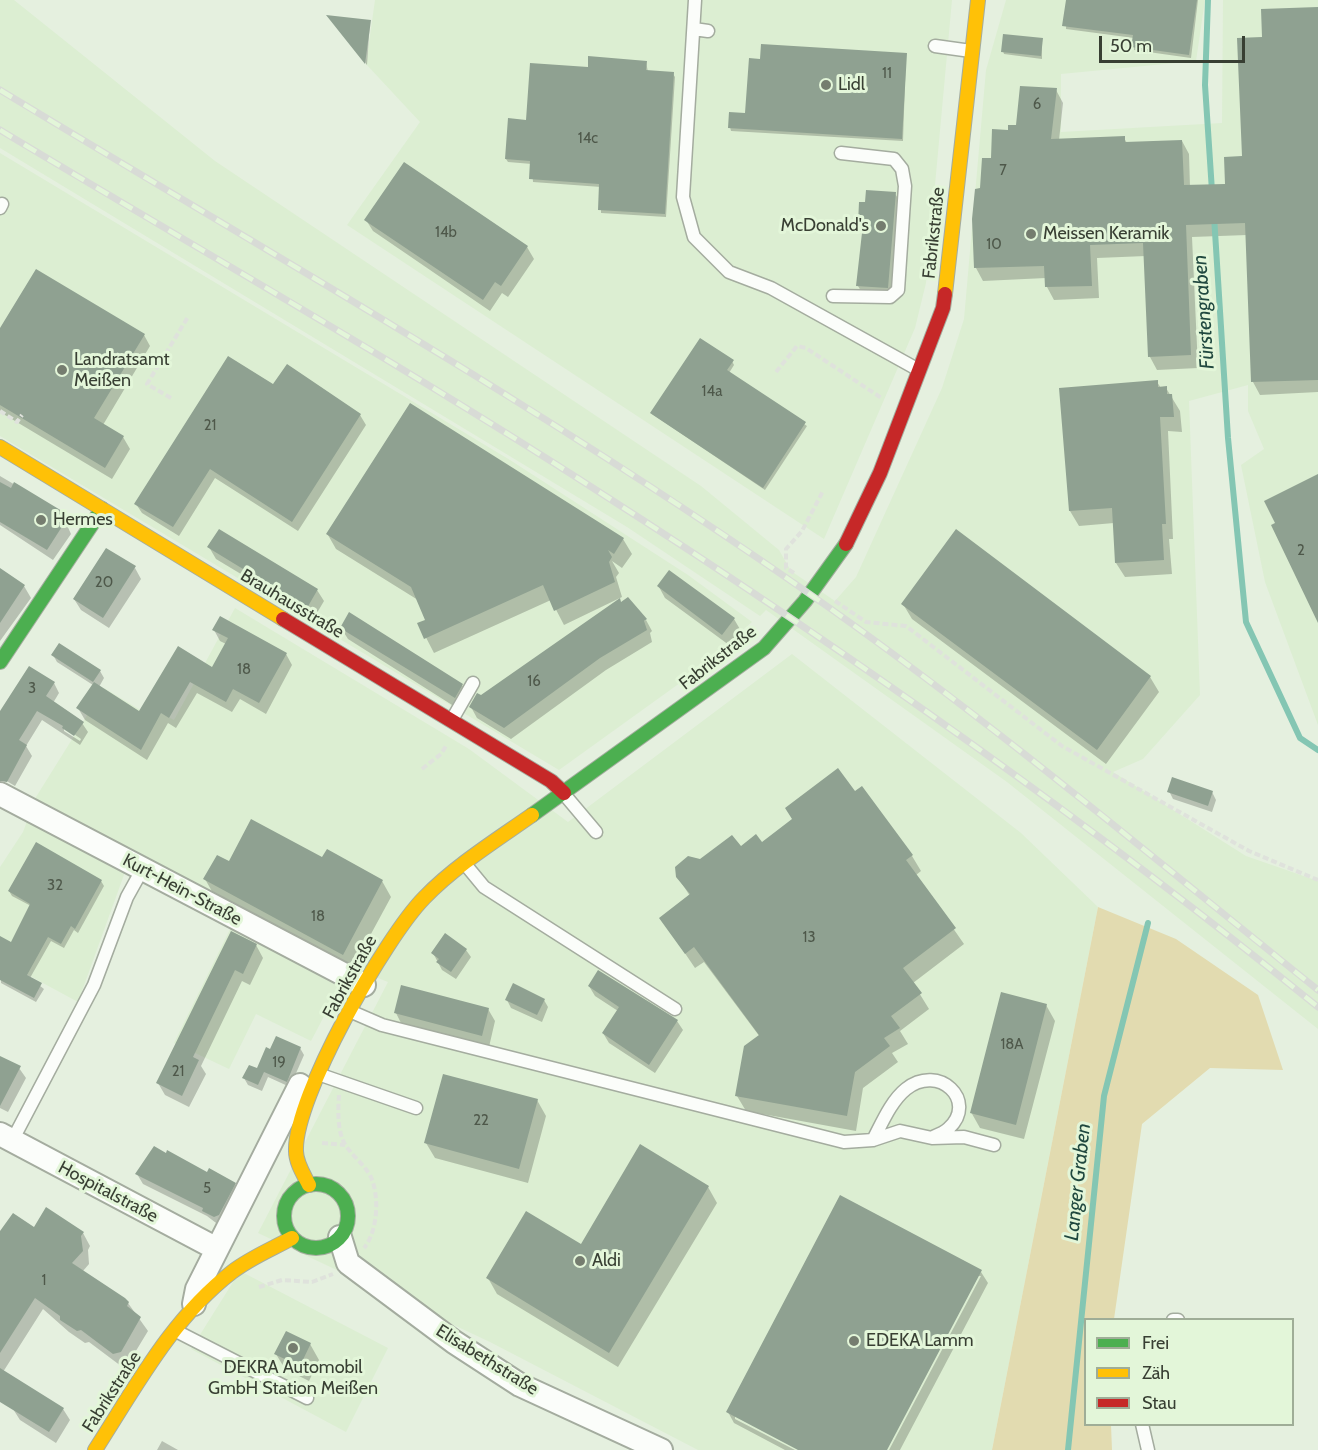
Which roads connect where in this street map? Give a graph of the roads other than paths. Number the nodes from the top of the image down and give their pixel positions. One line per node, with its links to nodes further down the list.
1 (696, 0): 3 (lane)
2 (978, 0): 6 (street, Fabrikstraße)
3 (694, 29): 4 (lane); 9 (lane)
4 (708, 31)
5 (935, 46): 6 (lane)
6 (972, 51): 9 (street, Fabrikstraße)
7 (841, 153): 8 (lane)
8 (833, 296)
9 (921, 371): 15 (street, Fabrikstraße)
10 (0, 447): 11 (street, Brauhausstraße)
11 (102, 509): 12 (street); 14 (street, Brauhausstraße)
12 (0, 662)
13 (473, 683): 14 (lane)
14 (455, 723): 15 (street, Brauhausstraße)
15 (564, 793): 17 (lane); 18 (street, Fabrikstraße)
16 (0, 794): 19 (street, Kurt-Hein-Straße)
17 (596, 832)
18 (465, 863): 20 (street, Fabrikstraße); 21 (lane)
19 (142, 870): 20 (street, Kurt-Hein-Straße); 24 (lane)
20 (357, 999): 22 (street, Fabrikstraße); 26 (lane); 31 (street)
21 (675, 1009)
22 (319, 1074): 23 (lane); 28 (street, Fabrikstraße)
23 (417, 1108)
24 (6, 1137): 31 (street, Hospitalstraße)
25 (932, 1138): 26 (lane); 26 (lane); 27 (lane)
26 (873, 1140)
27 (994, 1145)
28 (309, 1185): 29 (street); 30 (street)
29 (340, 1237): 30 (street); 37 (street, Elisabethstraße)
30 (292, 1238): 32 (street, Fabrikstraße)
31 (217, 1249): 32 (street)
32 (194, 1307): 33 (street, Fabrikstraße)
33 (175, 1330): 34 (lane); 36 (street, Fabrikstraße)
34 (307, 1398)
35 (1142, 1426): 38 (lane)
36 (96, 1450)
37 (661, 1450)
38 (1148, 1450)

